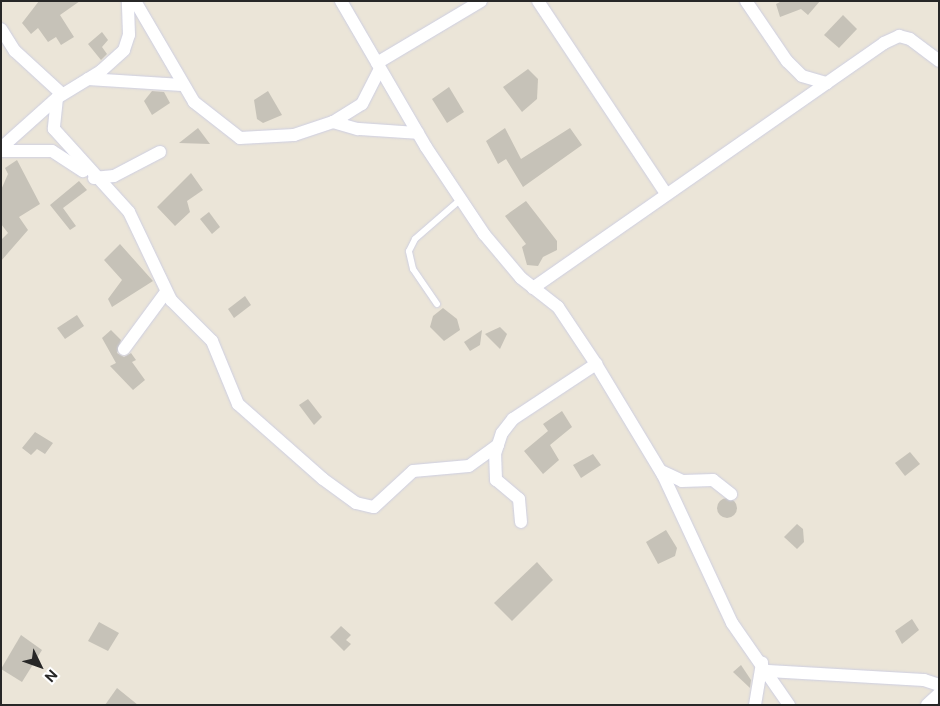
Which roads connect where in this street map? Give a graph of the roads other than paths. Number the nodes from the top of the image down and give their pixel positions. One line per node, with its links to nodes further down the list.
1 (128, 1): 10 (street)
2 (135, 1): 12 (street)
3 (341, 1): 9 (street)
4 (481, 1): 9 (street)
5 (538, 1): 19 (street)
6 (746, 1): 11 (street)
7 (1, 29): 13 (street)
8 (939, 61): 11 (street)
9 (379, 66): 14 (street); 15 (street)
10 (85, 80): 12 (street); 13 (street)
11 (827, 82): 19 (street)
12 (182, 84): 14 (street)
13 (59, 96): 16 (street); 18 (street)
14 (334, 122): 15 (street)
15 (418, 133): 20 (street)
16 (1, 150): 18 (street)
17 (160, 152): 18 (street)
18 (93, 177): 22 (street)
19 (665, 192): 21 (street)
20 (461, 199): 21 (street); 23 (lane)
21 (534, 288): 25 (street)
22 (166, 292): 24 (street); 26 (street)
23 (437, 304)
24 (124, 349)
25 (596, 364): 26 (street); 27 (street)
26 (498, 445): 29 (street)
27 (661, 471): 28 (street); 30 (street)
28 (731, 494)
29 (521, 522)
30 (765, 667): 31 (street); 33 (street); 34 (street)
31 (939, 685)
32 (939, 694): 35 (street)
33 (755, 705)
34 (789, 705)
35 (927, 705)

